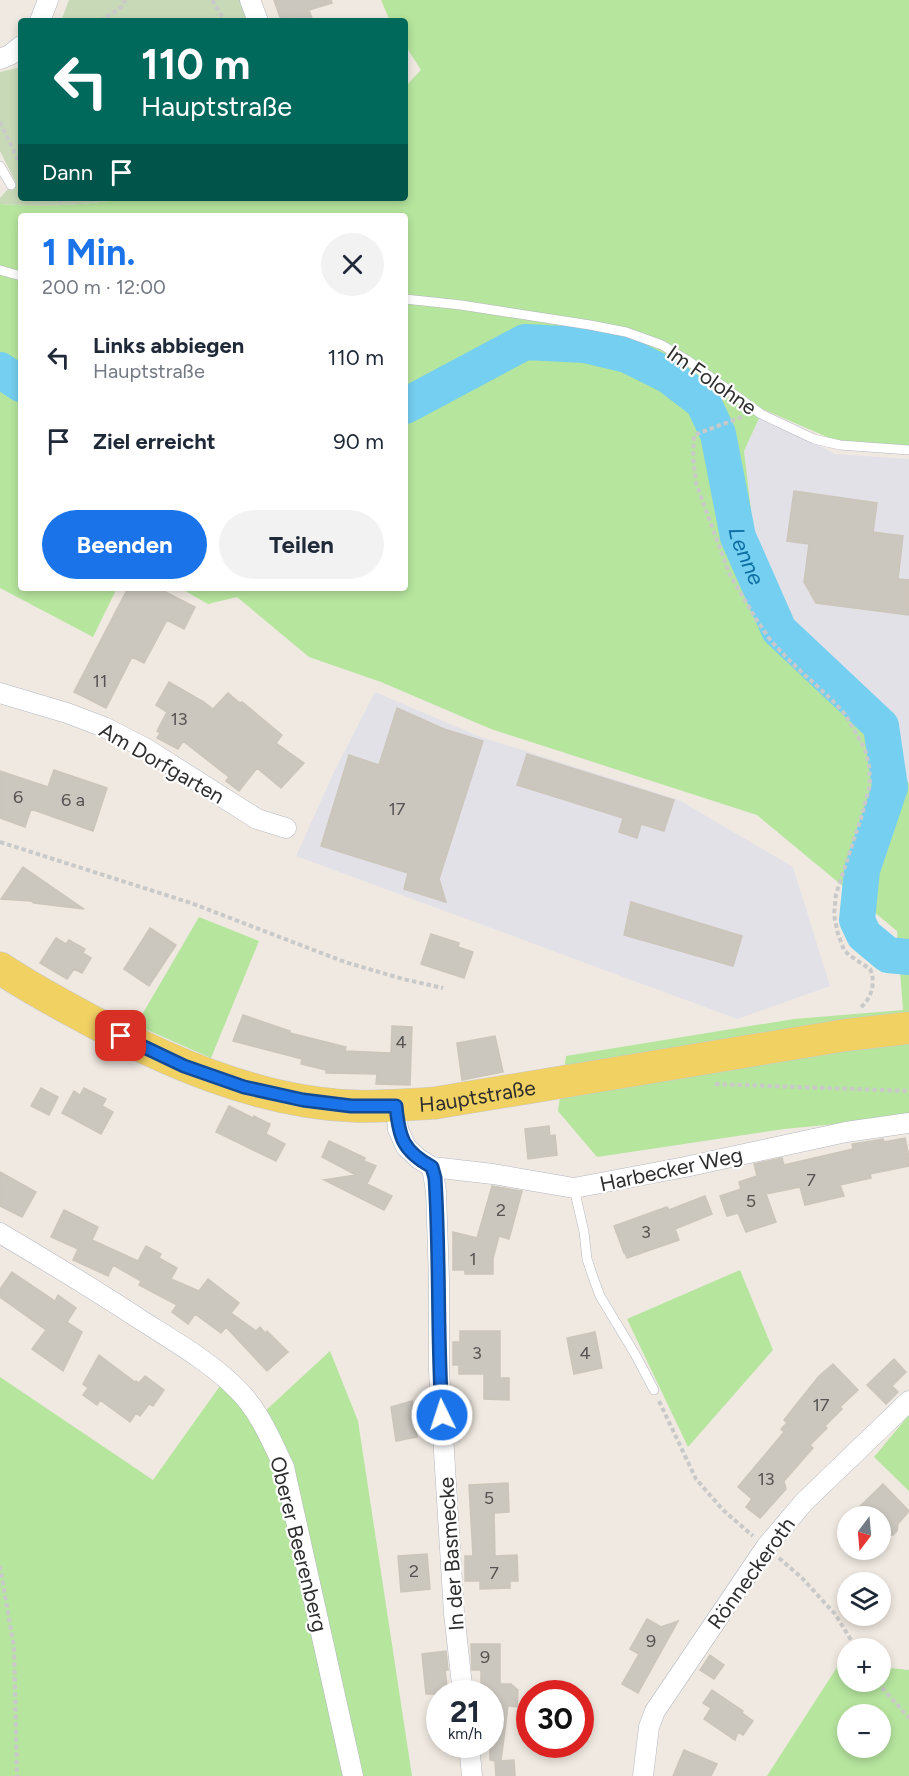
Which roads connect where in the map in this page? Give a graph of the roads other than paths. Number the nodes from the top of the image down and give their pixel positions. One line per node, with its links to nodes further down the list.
1 (48, 0): 3 (street)
2 (250, 0): 4 (street)
3 (41, 18)
4 (257, 18)
5 (18, 48): 6 (street)
6 (0, 59)
7 (0, 166): 8 (lane)
8 (11, 185)
9 (0, 270): 10 (lane)
10 (18, 275)
11 (408, 299): 12 (lane, Im Folohne)
12 (909, 450)
13 (0, 693): 14 (street, Am Dorfgarten)
14 (286, 828)
15 (0, 968): 17 (main road, Hauptstraße)
16 (909, 1028): 17 (main road, Hauptstraße)
17 (396, 1106): 19 (street)
18 (909, 1123): 20 (street, Harbecker Weg)
19 (432, 1167): 20 (street, Harbecker Weg); 24 (street, In der Basmecke)
20 (574, 1188): 22 (lane)
21 (0, 1233): 26 (street, Oberer Beerenberg)
22 (654, 1390)
23 (909, 1401): 28 (street, Rönneckeroth)
24 (461, 1680)
25 (470, 1758): 27 (street)
26 (353, 1776)
27 (472, 1776)
28 (643, 1776)

